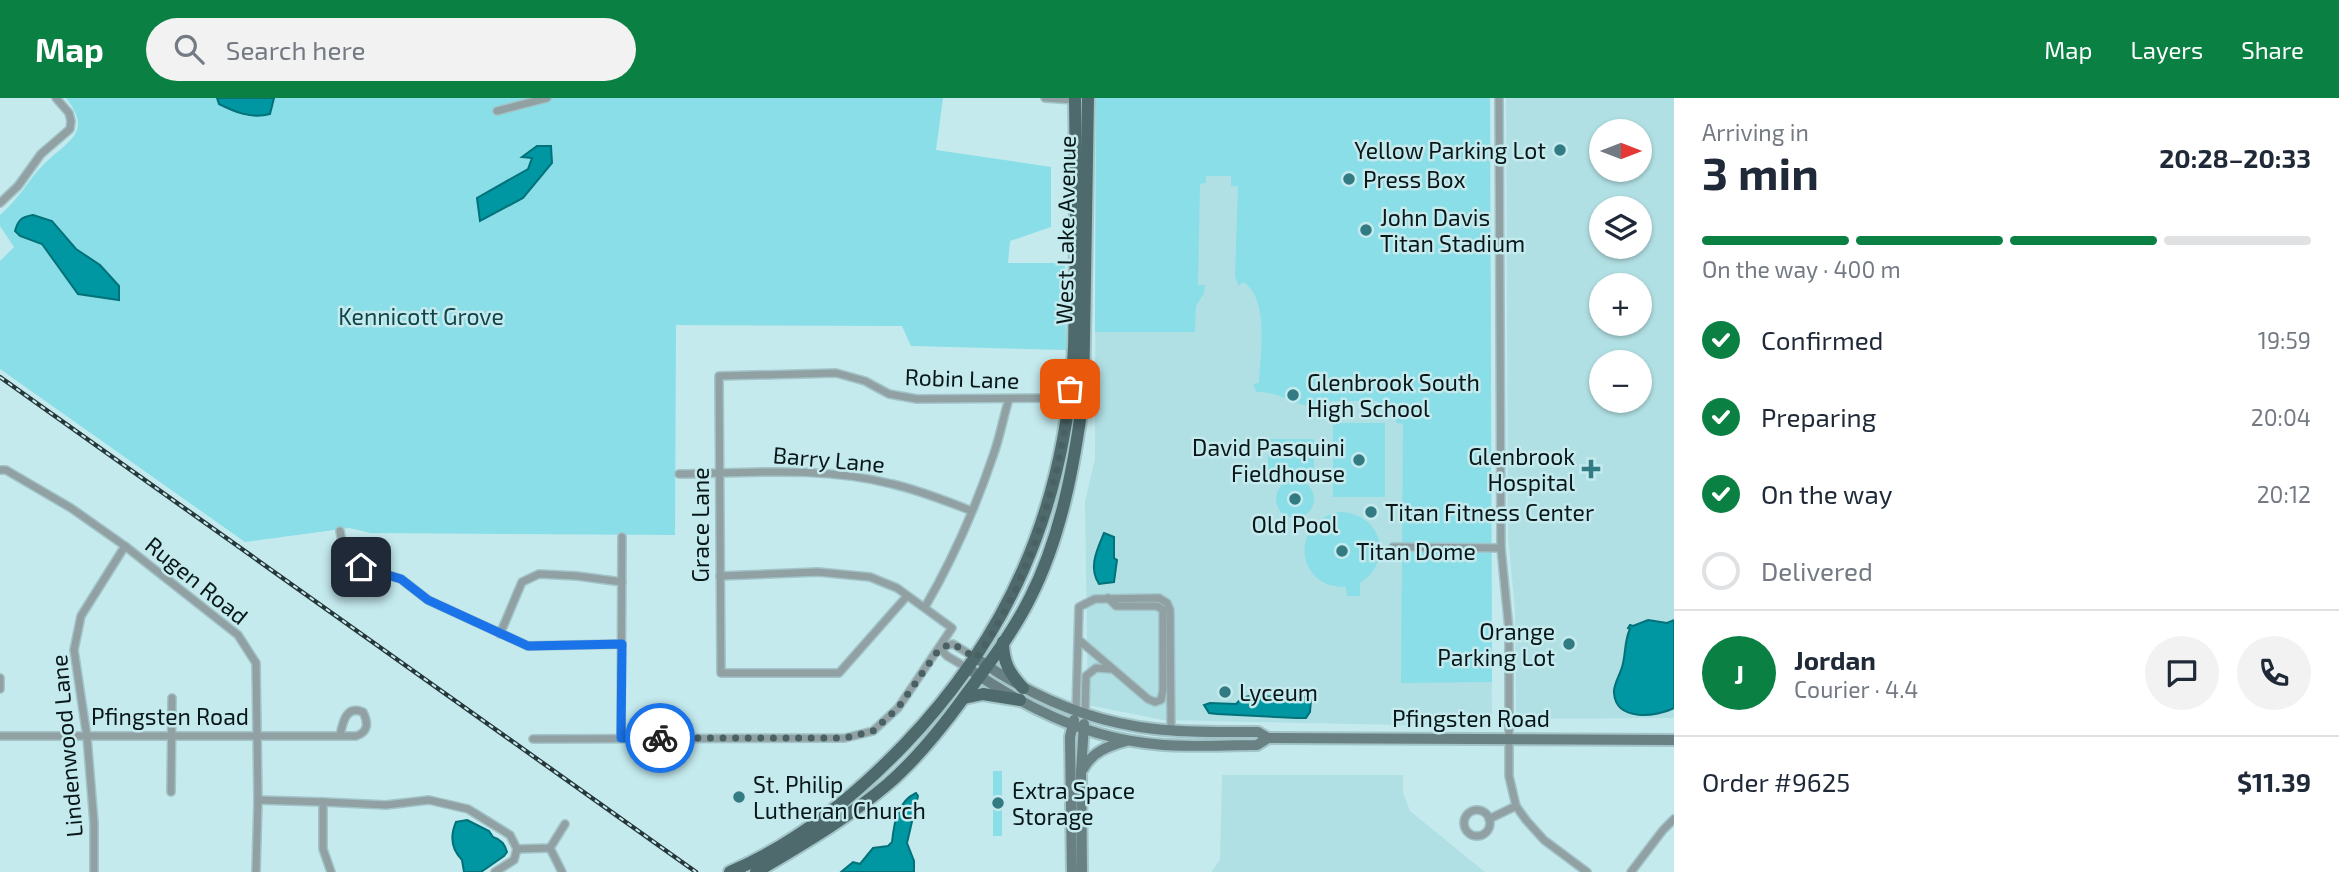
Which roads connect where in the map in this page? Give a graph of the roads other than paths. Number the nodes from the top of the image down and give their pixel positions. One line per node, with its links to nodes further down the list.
1 (55, 98): 7 (street)
2 (547, 98): 6 (street)
3 (1045, 98): 5 (street)
4 (1499, 98): 19 (street)
5 (1080, 99): 9 (main road, West Lake Avenue)
6 (497, 111)
7 (0, 203)
8 (719, 376): 10 (street, Robin Lane); 12 (street, Grace Lane)
9 (1076, 398): 10 (street, Robin Lane); 27 (main road, West Lake Avenue); 30 (main road, West Lake Avenue)
10 (1009, 399): 14 (street)
11 (0, 470): 17 (street, Rugen Road)
12 (719, 473): 13 (street, Barry Lane); 14 (street, Barry Lane); 20 (street, Grace Lane)
13 (678, 474)
14 (972, 511): 24 (street)
15 (340, 531): 25 (street)
16 (622, 537): 21 (street)
17 (125, 546): 42 (street, Lindenwood Lane); 43 (street, Rugen Road)
18 (1393, 547): 19 (street)
19 (1501, 548): 48 (street)
20 (720, 576): 22 (street); 22 (street, Grace Lane)
21 (622, 582): 25 (street); 28 (street)
22 (907, 596): 24 (street)
23 (1108, 598): 26 (street); 31 (street); 39 (street)
24 (925, 607): 29 (street)
25 (500, 634): 28 (street)
26 (1079, 640): 31 (street); 37 (street)
27 (1003, 642): 30 (main road, West Lake Avenue); 34 (main road)
28 (622, 644): 45 (street)
29 (940, 648): 30 (street, Pfingsten Road); 30 (street, Pfingsten Road); 45 (street)
30 (978, 667): 34 (main road, Pfingsten Road); 36 (main road); 66 (main road)
31 (1111, 669): 37 (street)
32 (0, 678): 33 (street)
33 (0, 689)
34 (1021, 694): 36 (main road); 37 (main road, Pfingsten Road); 38 (main road, Pfingsten Road)
35 (172, 698): 44 (street)
36 (964, 698): 67 (main road)
37 (1080, 712): 38 (main road); 39 (main road, Pfingsten Road)
38 (1078, 727): 49 (main road, Pfingsten Road); 51 (main road); 68 (main road)
39 (1171, 731): 46 (main road, Pfingsten Road)
40 (340, 735): 43 (street, Pfingsten Road)
41 (0, 736): 42 (street, Pfingsten Road)
42 (87, 737): 44 (street, Pfingsten Road); 61 (street, Lindenwood Lane)
43 (257, 737): 44 (street, Pfingsten Road); 53 (street, Rugen Road)
44 (172, 738): 52 (street)
45 (621, 738): 47 (street)
46 (1268, 738): 48 (main road, Pfingsten Road); 49 (main road, Pfingsten Road)
47 (533, 739)
48 (1508, 739): 50 (main road, Pfingsten Road); 55 (street)
49 (1129, 740): 51 (main road)
50 (1674, 740)
51 (1081, 772): 69 (main road)
52 (171, 792)
53 (258, 800): 54 (street); 62 (street, Rugen Road)
54 (323, 802): 60 (street); 63 (street)
55 (1516, 806): 56 (street); 70 (street)
56 (1489, 819)
57 (1674, 819): 71 (street)
58 (565, 824): 59 (street)
59 (550, 848): 60 (street); 65 (street)
60 (517, 849): 64 (street)
61 (94, 872)
62 (256, 872)
63 (331, 872)
64 (495, 872)
65 (562, 872)
66 (730, 872)
67 (756, 872)
68 (1072, 872)
69 (1082, 872)
70 (1587, 872)
71 (1632, 872)

